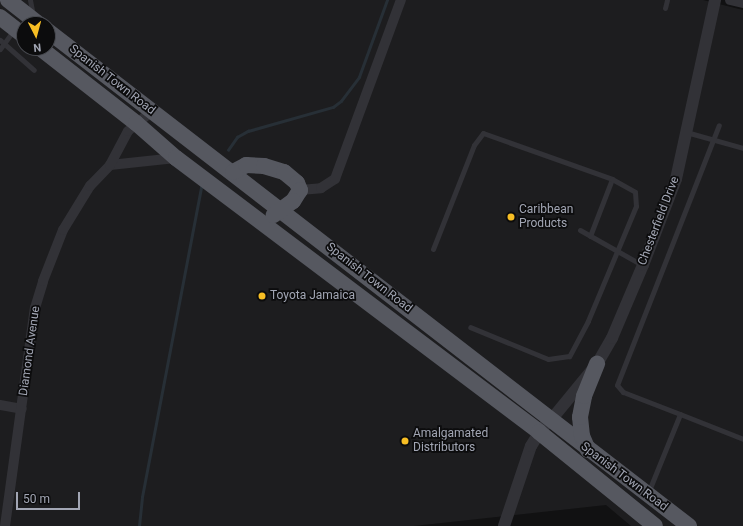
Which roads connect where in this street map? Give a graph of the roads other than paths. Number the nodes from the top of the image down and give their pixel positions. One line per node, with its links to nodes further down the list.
1 (8, 0): 11 (highway)
2 (30, 0): 12 (lane)
3 (401, 0): 33 (street)
4 (667, 0): 9 (lane)
5 (715, 0): 26 (street, Chesterfield Drive)
6 (730, 0): 8 (street)
7 (0, 1): 10 (highway)
8 (743, 3)
9 (665, 8)
10 (17, 16)
11 (20, 16)
12 (29, 16)
13 (0, 17): 14 (highway)
14 (16, 22)
15 (16, 33): 17 (lane)
16 (56, 37): 23 (highway, Spanish Town Road)
17 (2, 42): 18 (lane); 22 (lane)
18 (0, 49)
19 (56, 50): 21 (highway)
20 (50, 56): 21 (highway, Spanish Town Road)
21 (67, 69): 24 (highway, Spanish Town Road)
22 (34, 70)
23 (152, 111): 24 (street, Diamond Avenue); 31 (highway, Spanish Town Road)
24 (136, 123): 29 (highway, Spanish Town Road); 30 (street, Diamond Avenue)
25 (719, 125): 27 (lane)
26 (686, 132): 27 (lane); 40 (street, Chesterfield Drive)
27 (713, 140): 28 (lane); 45 (lane)
28 (743, 148)
29 (176, 158): 30 (street); 35 (highway, Spanish Town Road)
30 (110, 165): 44 (street, Diamond Avenue)
31 (233, 172): 33 (highway); 34 (highway, Spanish Town Road)
32 (612, 179): 37 (lane); 38 (lane); 39 (lane)
33 (300, 190): 34 (highway)
34 (282, 210): 35 (highway); 46 (highway, Spanish Town Road)
35 (260, 222): 47 (highway, Spanish Town Road)
36 (580, 230): 37 (lane)
37 (590, 236): 39 (lane)
38 (434, 249)
39 (616, 251): 40 (lane); 41 (lane)
40 (643, 265): 42 (street, Chesterfield Drive)
41 (470, 327)
42 (597, 364): 46 (street, Chesterfield Drive); 49 (highway)
43 (0, 405): 44 (street)
44 (22, 409): 51 (street, Diamond Avenue)
45 (680, 414): 48 (lane); 50 (lane)
46 (551, 420): 47 (street, Chesterfield Drive); 49 (highway, Spanish Town Road)
47 (539, 432): 52 (street, Chesterfield Drive); 53 (highway, Spanish Town Road)
48 (743, 439)
49 (589, 450): 50 (highway, Spanish Town Road)
50 (648, 494): 54 (highway, Spanish Town Road)
51 (4, 526)
52 (504, 526)
53 (655, 526)
54 (689, 526)

